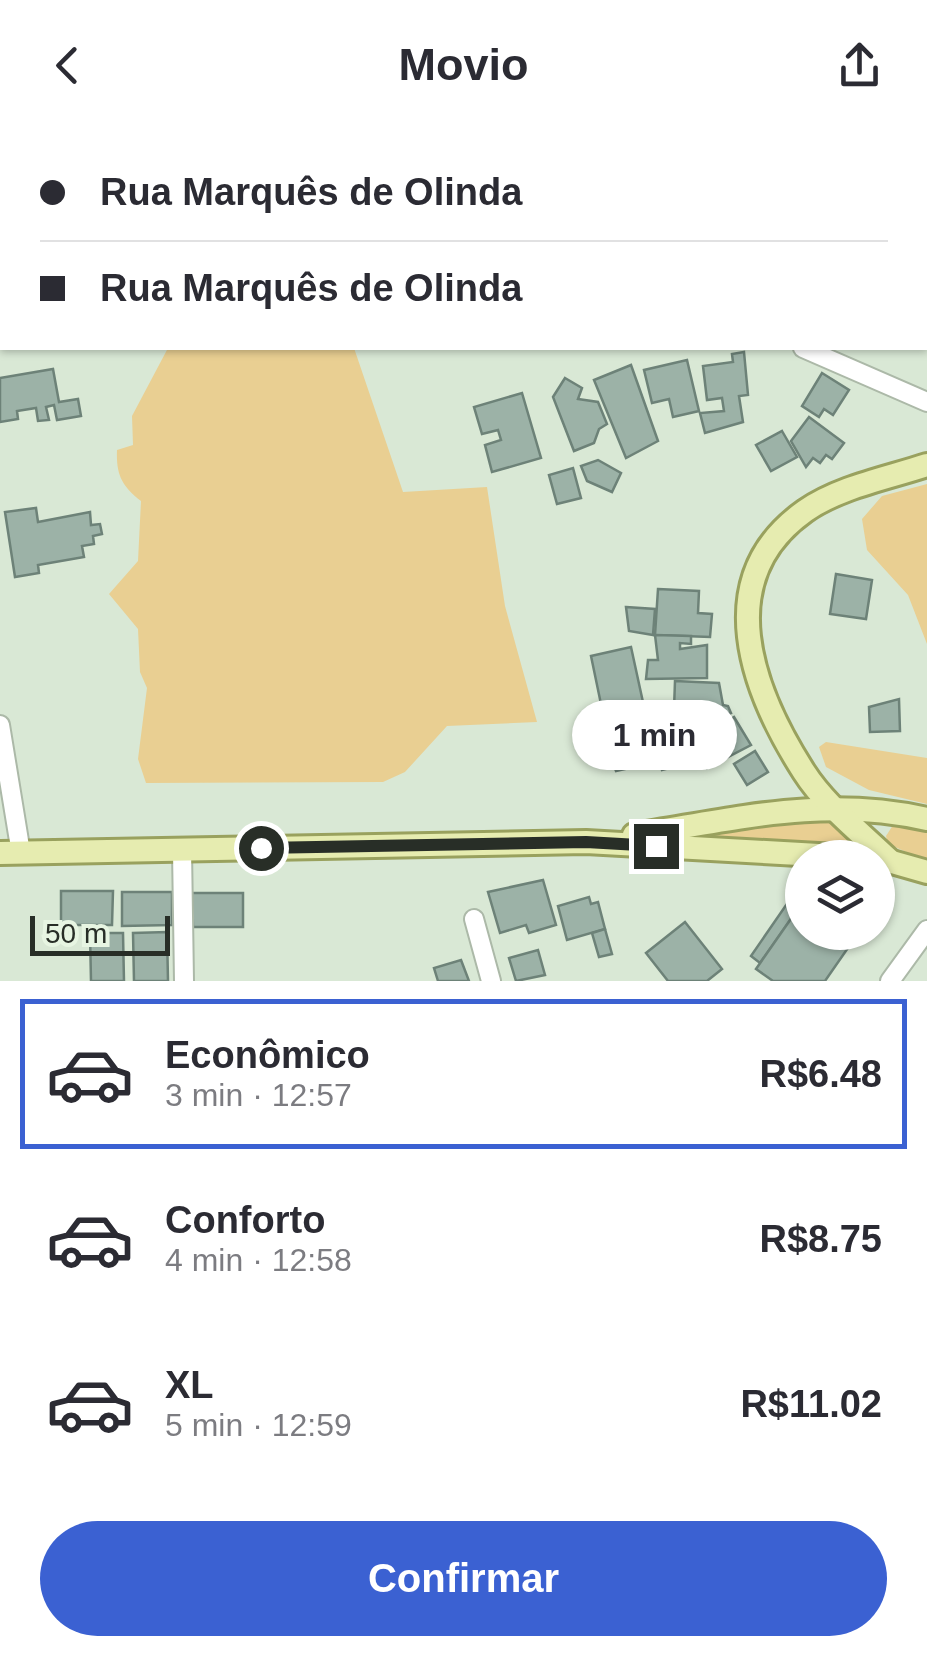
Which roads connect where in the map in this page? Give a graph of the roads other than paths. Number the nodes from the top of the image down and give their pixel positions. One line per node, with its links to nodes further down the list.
1 (807, 350): 2 (street)
2 (927, 402)
3 (927, 465): 5 (main road)
4 (0, 725): 14 (street)
5 (782, 730): 6 (main road); 7 (main road); 8 (main road)
6 (832, 806): 7 (main road); 8 (main road); 10 (main road)
7 (772, 813): 12 (main road)
8 (890, 813): 9 (main road); 11 (main road)
9 (927, 819)
10 (862, 840)
11 (878, 840)
12 (586, 842): 13 (main road); 15 (main road)
13 (182, 850): 14 (main road); 20 (street)
14 (11, 853)
15 (785, 854)
16 (895, 865): 17 (main road)
17 (926, 876)
18 (474, 918): 21 (street)
19 (927, 930): 22 (street)
20 (184, 981)
21 (492, 981)
22 (890, 981)

